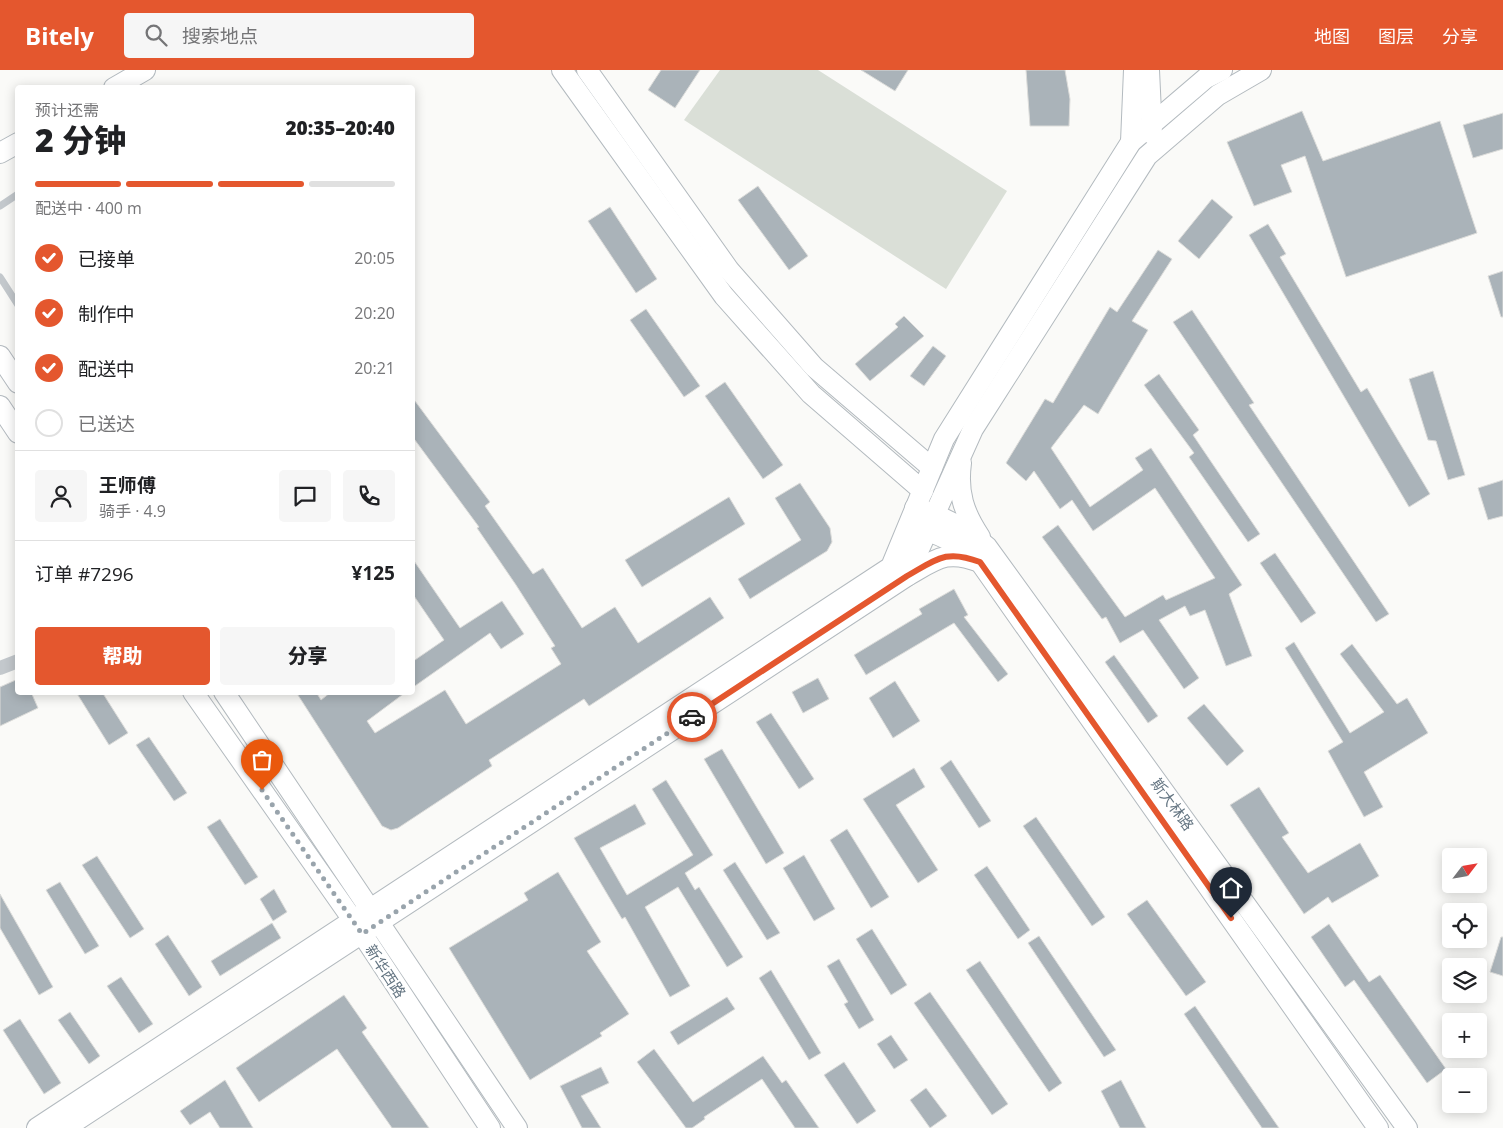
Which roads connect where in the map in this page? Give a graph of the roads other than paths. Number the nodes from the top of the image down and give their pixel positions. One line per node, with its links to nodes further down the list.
1 (145, 70): 8 (main road)
2 (562, 70): 24 (main road, 斯大林路)
3 (587, 70): 23 (main road)
4 (1134, 70): 10 (main road)
5 (1149, 70): 9 (main road)
6 (1222, 70): 9 (main road)
7 (1261, 70): 12 (main road)
8 (119, 85)
9 (1150, 127): 10 (main road); 12 (main road)
10 (1131, 142): 23 (main road)
11 (15, 145): 13 (main road)
12 (1156, 148): 22 (main road)
13 (0, 153)
14 (15, 196): 15 (lane)
15 (0, 206)
16 (0, 277): 17 (lane)
17 (15, 300)
18 (0, 356): 19 (main road)
19 (15, 377)
20 (0, 406): 21 (main road)
21 (15, 428)
22 (963, 449): 24 (main road); 25 (main road)
23 (932, 468): 24 (main road)
24 (921, 513): 25 (main road, 斯大林路); 26 (main road)
25 (984, 555): 26 (main road); 36 (main road, 斯大林路); 37 (main road, 斯大林路)
26 (899, 571): 31 (main road)
27 (15, 662): 28 (street)
28 (0, 668)
29 (195, 695): 31 (main road, 新华西路)
30 (226, 695): 31 (main road, 新华西路)
31 (365, 922): 32 (main road); 33 (main road); 34 (main road, 新华西路); 35 (main road, 新华西路)
32 (37, 1128)
33 (66, 1128)
34 (490, 1128)
35 (517, 1128)
36 (1378, 1128)
37 (1407, 1128)

